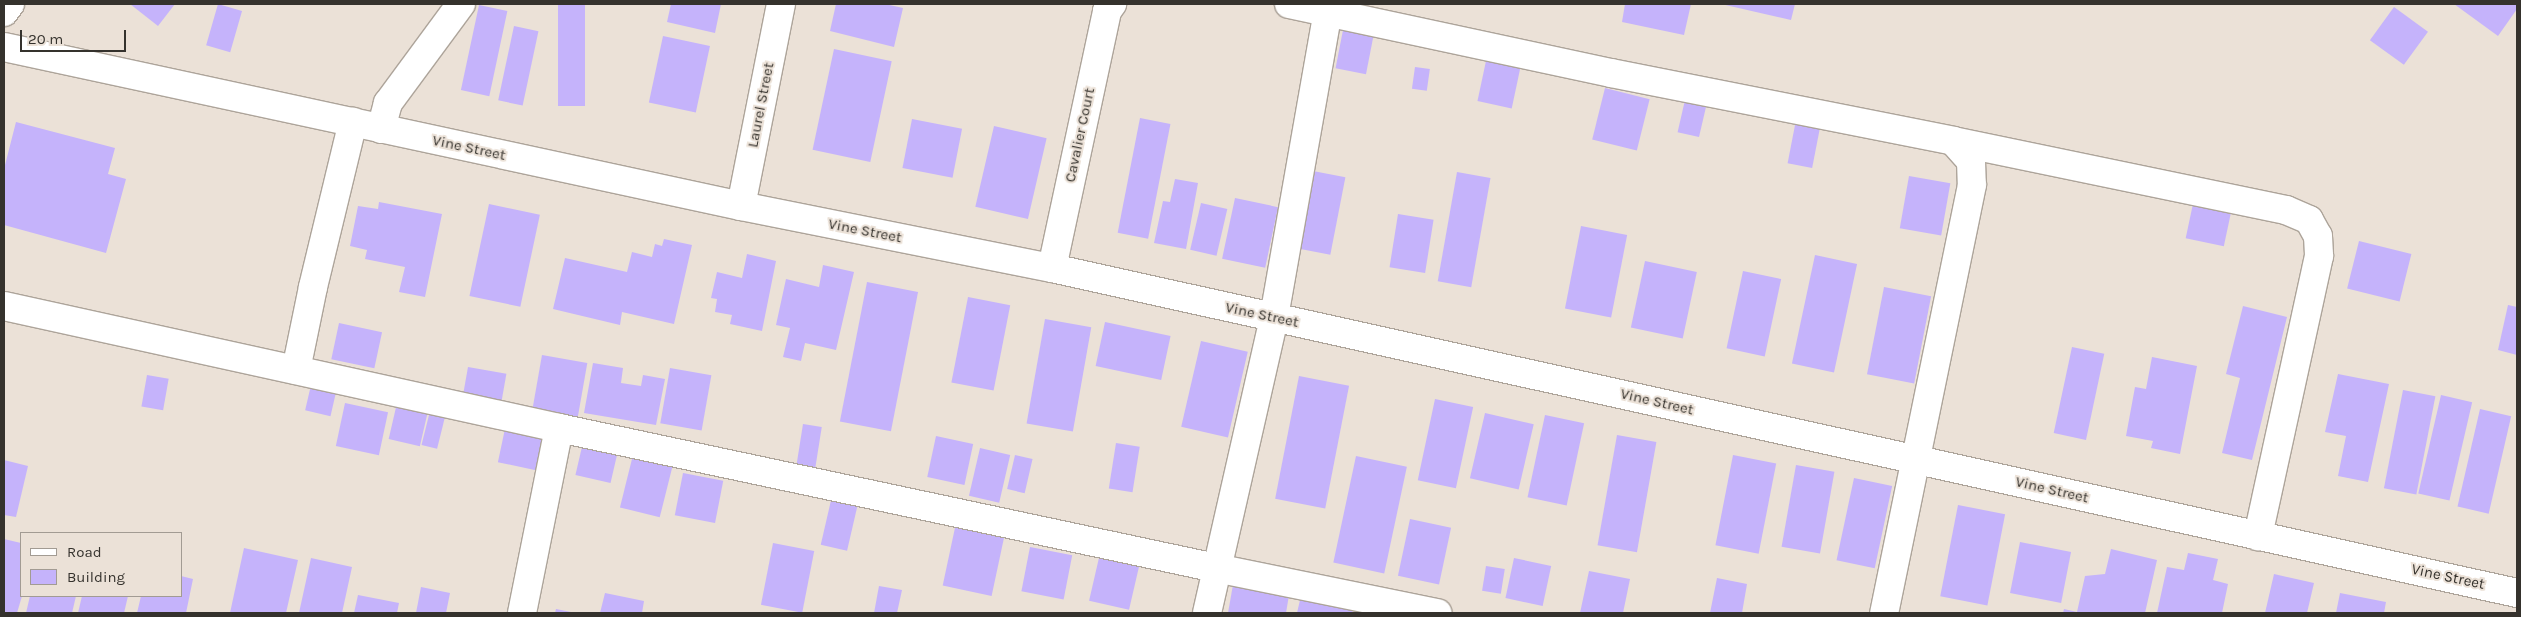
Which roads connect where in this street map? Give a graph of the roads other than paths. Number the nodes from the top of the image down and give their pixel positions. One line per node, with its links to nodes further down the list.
1 (10, 4): 6 (street)
2 (462, 4): 10 (street)
3 (781, 4): 12 (street, Laurel Street)
4 (1112, 4): 13 (street, Cavalier Court)
5 (1289, 4): 7 (street)
6 (4, 12)
7 (1328, 12): 11 (street); 15 (street)
8 (4, 47): 9 (street, Vine Street)
9 (353, 122): 10 (street, Vine Street); 16 (street)
10 (381, 129): 12 (street, Vine Street)
11 (1953, 141): 18 (street); 19 (street)
12 (742, 206): 13 (street, Vine Street)
13 (1052, 268): 15 (street, Vine Street)
14 (4, 306): 16 (street)
15 (1274, 317): 18 (street, Vine Street); 20 (street)
16 (296, 370): 17 (street)
17 (559, 428): 20 (street); 22 (street)
18 (1915, 460): 19 (street, Vine Street); 25 (street)
19 (2258, 536): 21 (street, Vine Street)
20 (1216, 568): 23 (street); 24 (street)
21 (2517, 593)
22 (522, 613)
23 (1207, 613)
24 (1437, 613)
25 (1884, 613)

